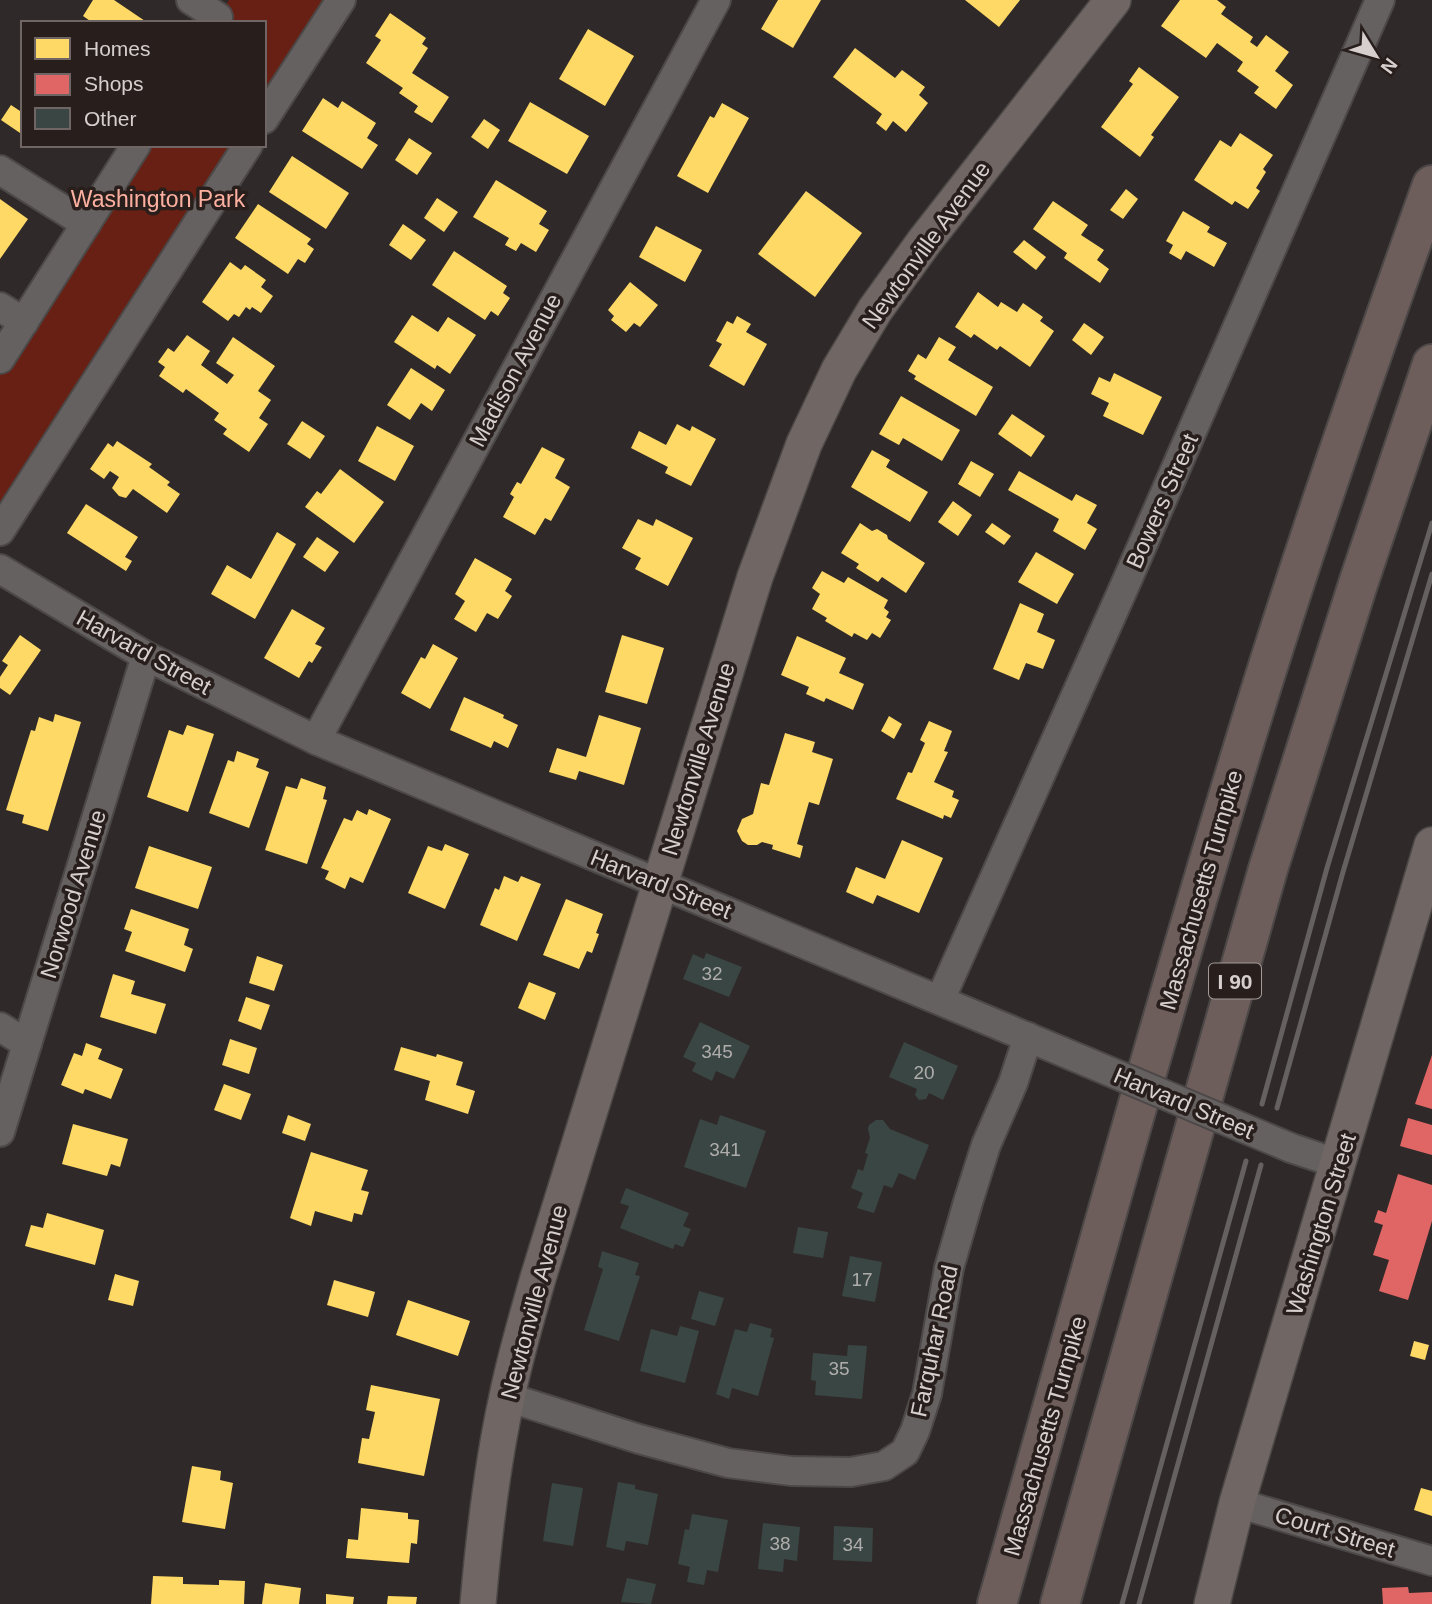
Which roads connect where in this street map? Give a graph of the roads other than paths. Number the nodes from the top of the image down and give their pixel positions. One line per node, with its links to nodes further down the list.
1 (191, 0): 6 (street)
2 (341, 0): 7 (street)
3 (716, 0): 20 (street, Madison Avenue)
4 (1113, 0): 22 (main road, Newtonville Avenue)
5 (1380, 0): 23 (street, Bowers Street)
6 (220, 13)
7 (266, 117)
8 (135, 147): 12 (street)
9 (247, 147): 17 (street)
10 (0, 170): 12 (street)
11 (1432, 185): 33 (highway, Massachusetts Turnpike / I 90)
12 (86, 224): 14 (street)
13 (0, 307): 14 (street)
14 (24, 322): 15 (street)
15 (0, 359)
16 (1432, 364): 34 (highway, I 90)
17 (0, 531)
18 (0, 569): 19 (street, Harvard Street)
19 (146, 656): 20 (street, Harvard Street); 26 (street, Norwood Avenue)
20 (316, 740): 22 (street, Harvard Street)
21 (1432, 845): 28 (main road, Washington Street)
22 (660, 883): 23 (street, Harvard Street); 29 (main road, Newtonville Avenue)
23 (940, 1000): 25 (street, Harvard Street)
24 (0, 1027): 26 (street)
25 (1028, 1037): 28 (street, Harvard Street, bridge); 29 (street, Farquhar Road)
26 (27, 1044): 27 (street, Norwood Avenue)
27 (0, 1132)
28 (1339, 1164): 30 (main road, Washington Street)
29 (507, 1397): 32 (main road, Newtonville Avenue)
30 (1237, 1503): 31 (street, Court Street); 35 (main road, Washington Street)
31 (1432, 1561)
32 (478, 1604)
33 (998, 1604)
34 (1060, 1604)
35 (1212, 1604)

